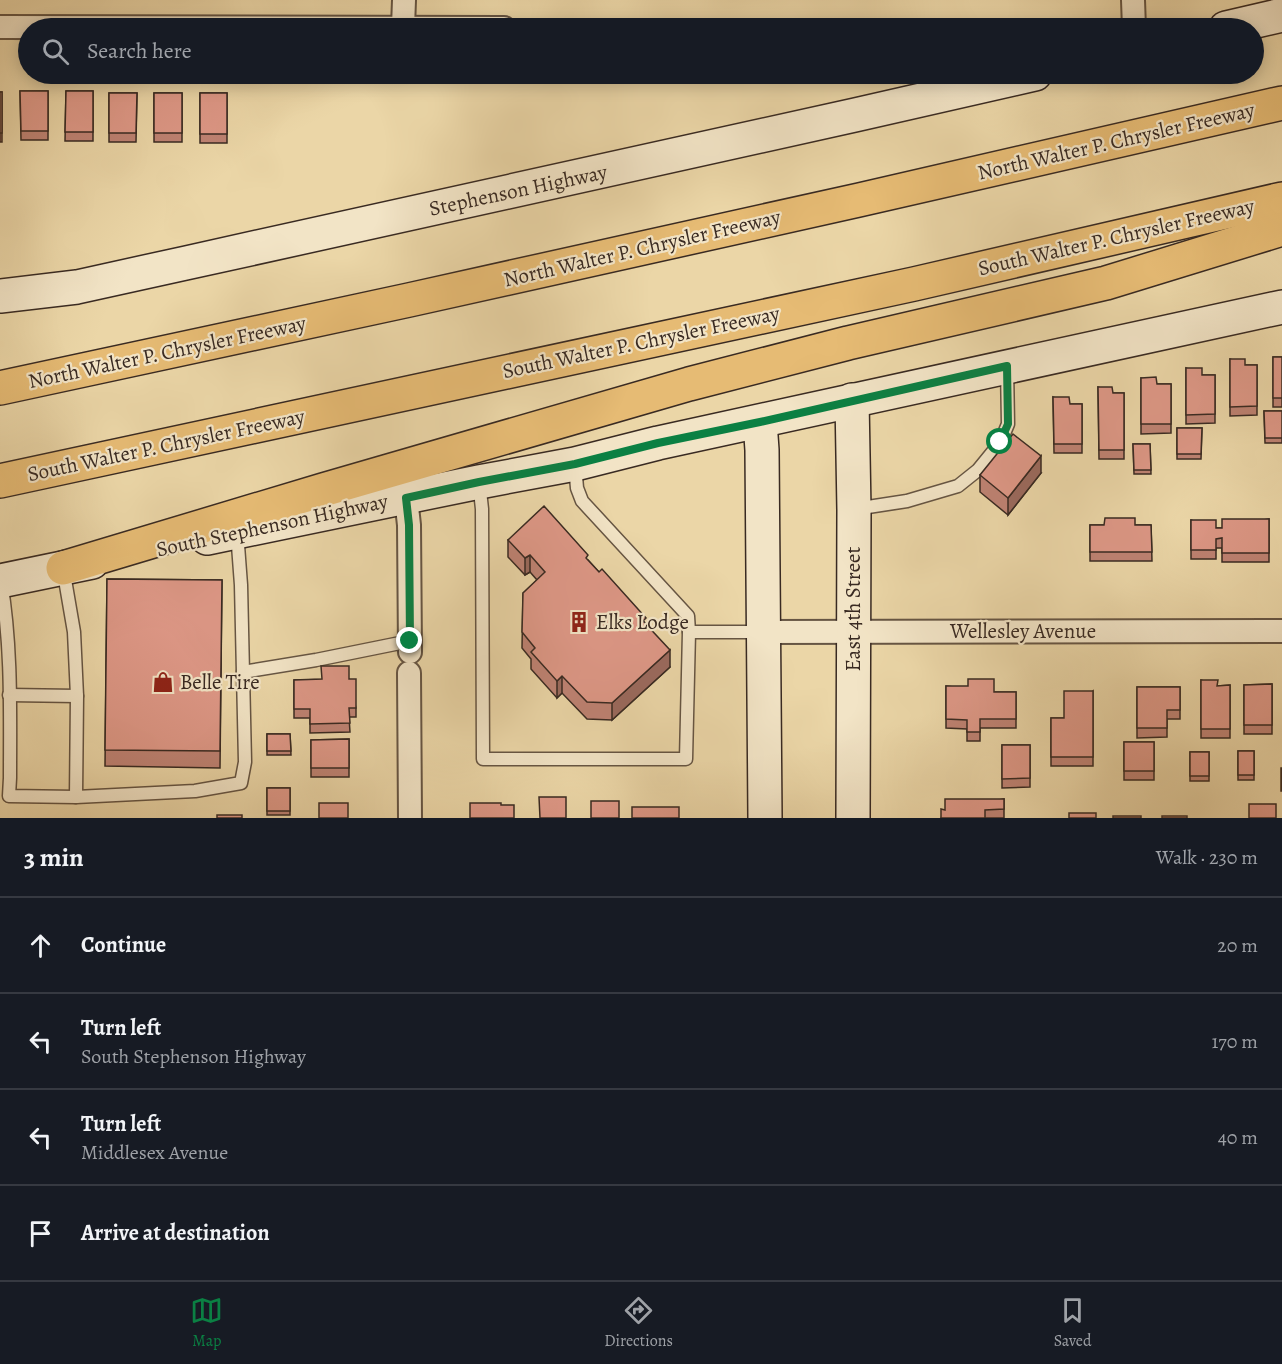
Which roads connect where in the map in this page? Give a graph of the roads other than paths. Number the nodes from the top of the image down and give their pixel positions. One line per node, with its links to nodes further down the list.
1 (404, 0): 4 (street)
2 (1133, 0): 5 (street)
3 (1282, 15): 6 (main road)
4 (403, 18)
5 (1134, 18)
6 (1264, 19)
7 (0, 27): 8 (street)
8 (18, 27)
9 (992, 84): 13 (main road, Stephenson Highway)
10 (1282, 103): 16 (highway, North Walter P. Chrysler Freeway)
11 (1282, 199): 20 (highway, South Walter P. Chrysler Freeway)
12 (1282, 229): 25 (highway)
13 (0, 296)
14 (1282, 307): 15 (main road, South Stephenson Highway)
15 (1007, 366): 17 (main road, South Stephenson Highway); 23 (lane)
16 (0, 388)
17 (852, 400): 18 (main road, South Stephenson Highway); 23 (main road, East 4th Street)
18 (760, 422): 19 (main road, South Stephenson Highway); 30 (main road)
19 (575, 464): 21 (main road, South Stephenson Highway); 29 (lane)
20 (0, 481)
21 (479, 482): 22 (main road, South Stephenson Highway); 29 (lane)
22 (406, 498): 24 (main road, South Stephenson Highway); 31 (street)
23 (854, 510): 27 (main road, East 4th Street)
24 (237, 532): 25 (main road, South Stephenson Highway); 32 (lane)
25 (63, 568): 26 (main road, South Stephenson Highway); 34 (lane)
26 (0, 581): 33 (lane)
27 (853, 631): 28 (street, Wellesley Avenue); 30 (street, Wellesley Avenue); 38 (main road, East 4th Street)
28 (1282, 631)
29 (689, 632): 30 (lane)
30 (763, 632): 37 (main road)
31 (410, 655): 32 (lane); 36 (street)
32 (243, 672): 35 (lane)
33 (9, 695): 34 (lane); 35 (lane)
34 (77, 696): 35 (lane)
35 (76, 797)
36 (410, 818)
37 (765, 818)
38 (853, 818)

